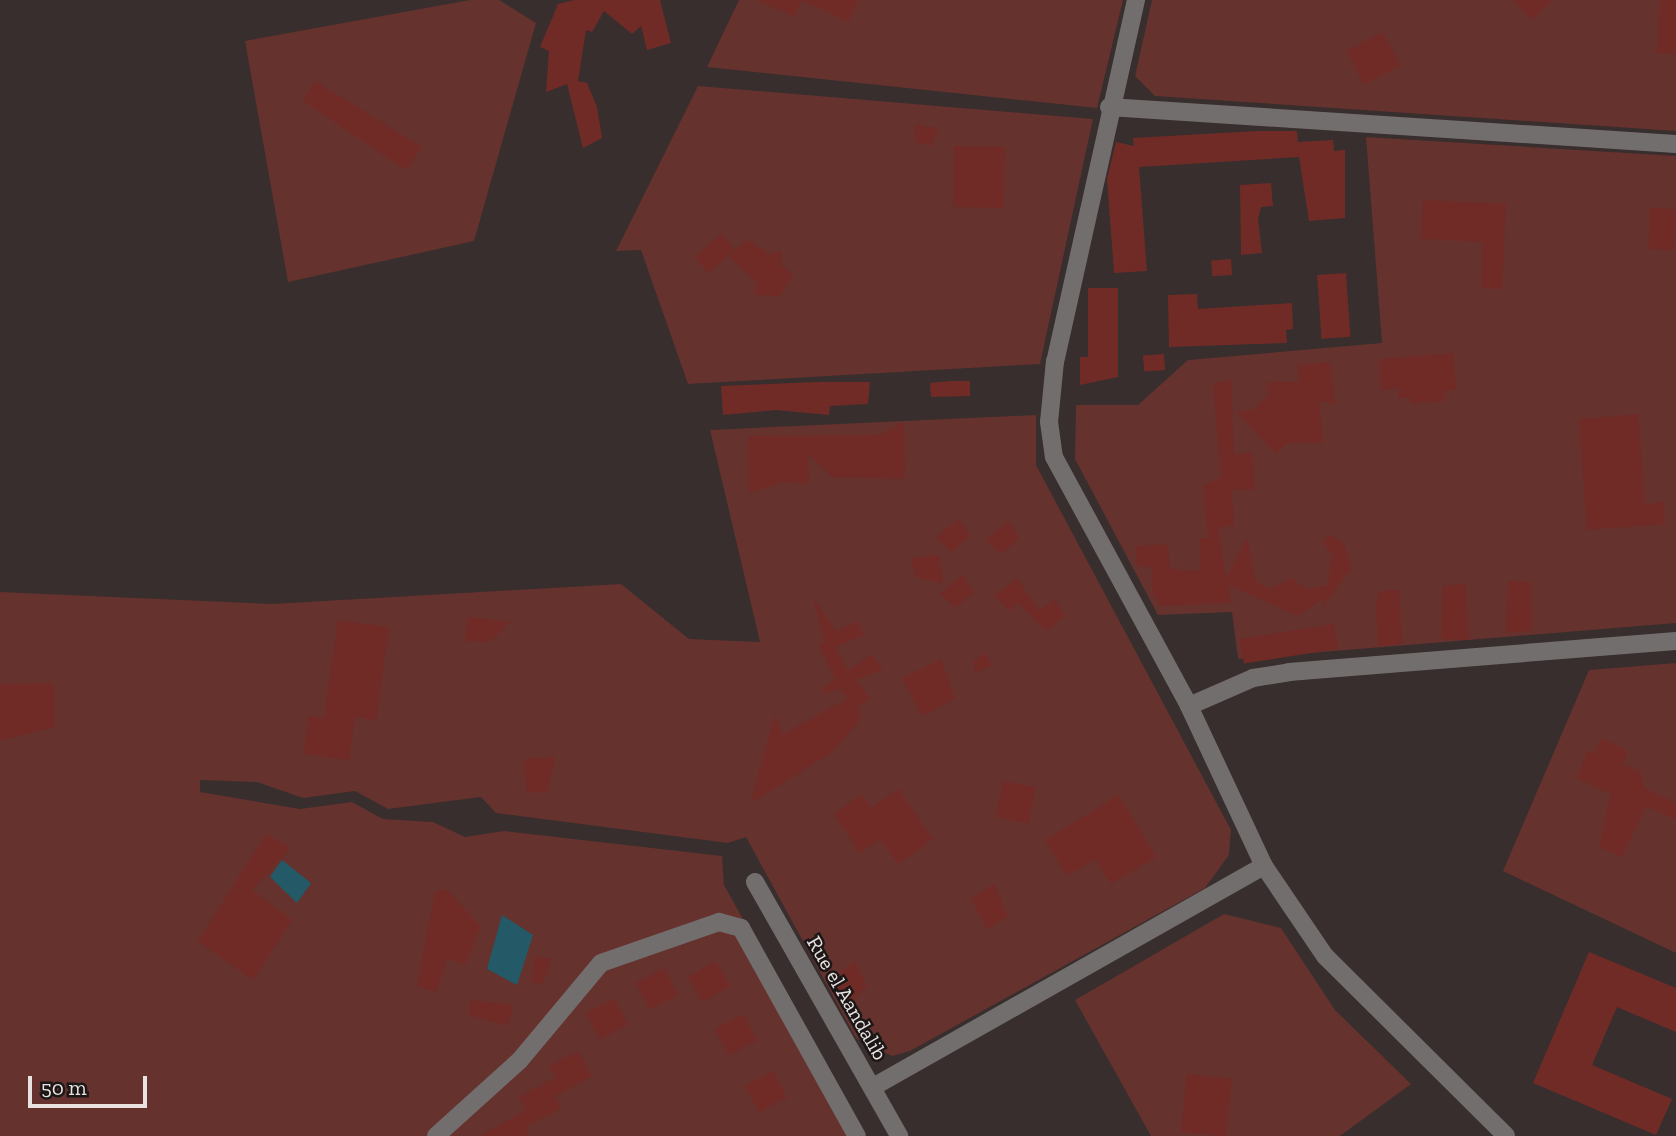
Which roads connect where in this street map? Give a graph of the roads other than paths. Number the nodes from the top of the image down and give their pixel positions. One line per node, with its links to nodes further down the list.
1 (1136, 0): 2 (street)
2 (1109, 107): 3 (street); 5 (street)
3 (1676, 144)
4 (1676, 641): 5 (street)
5 (1189, 706): 6 (street)
6 (1264, 866): 8 (street); 12 (street)
7 (755, 882): 8 (street, Rue el Aandalib)
8 (873, 1087): 11 (street, Rue el Aandalib)
9 (436, 1136): 10 (street)
10 (858, 1136)
11 (899, 1136)
12 (1506, 1136)

